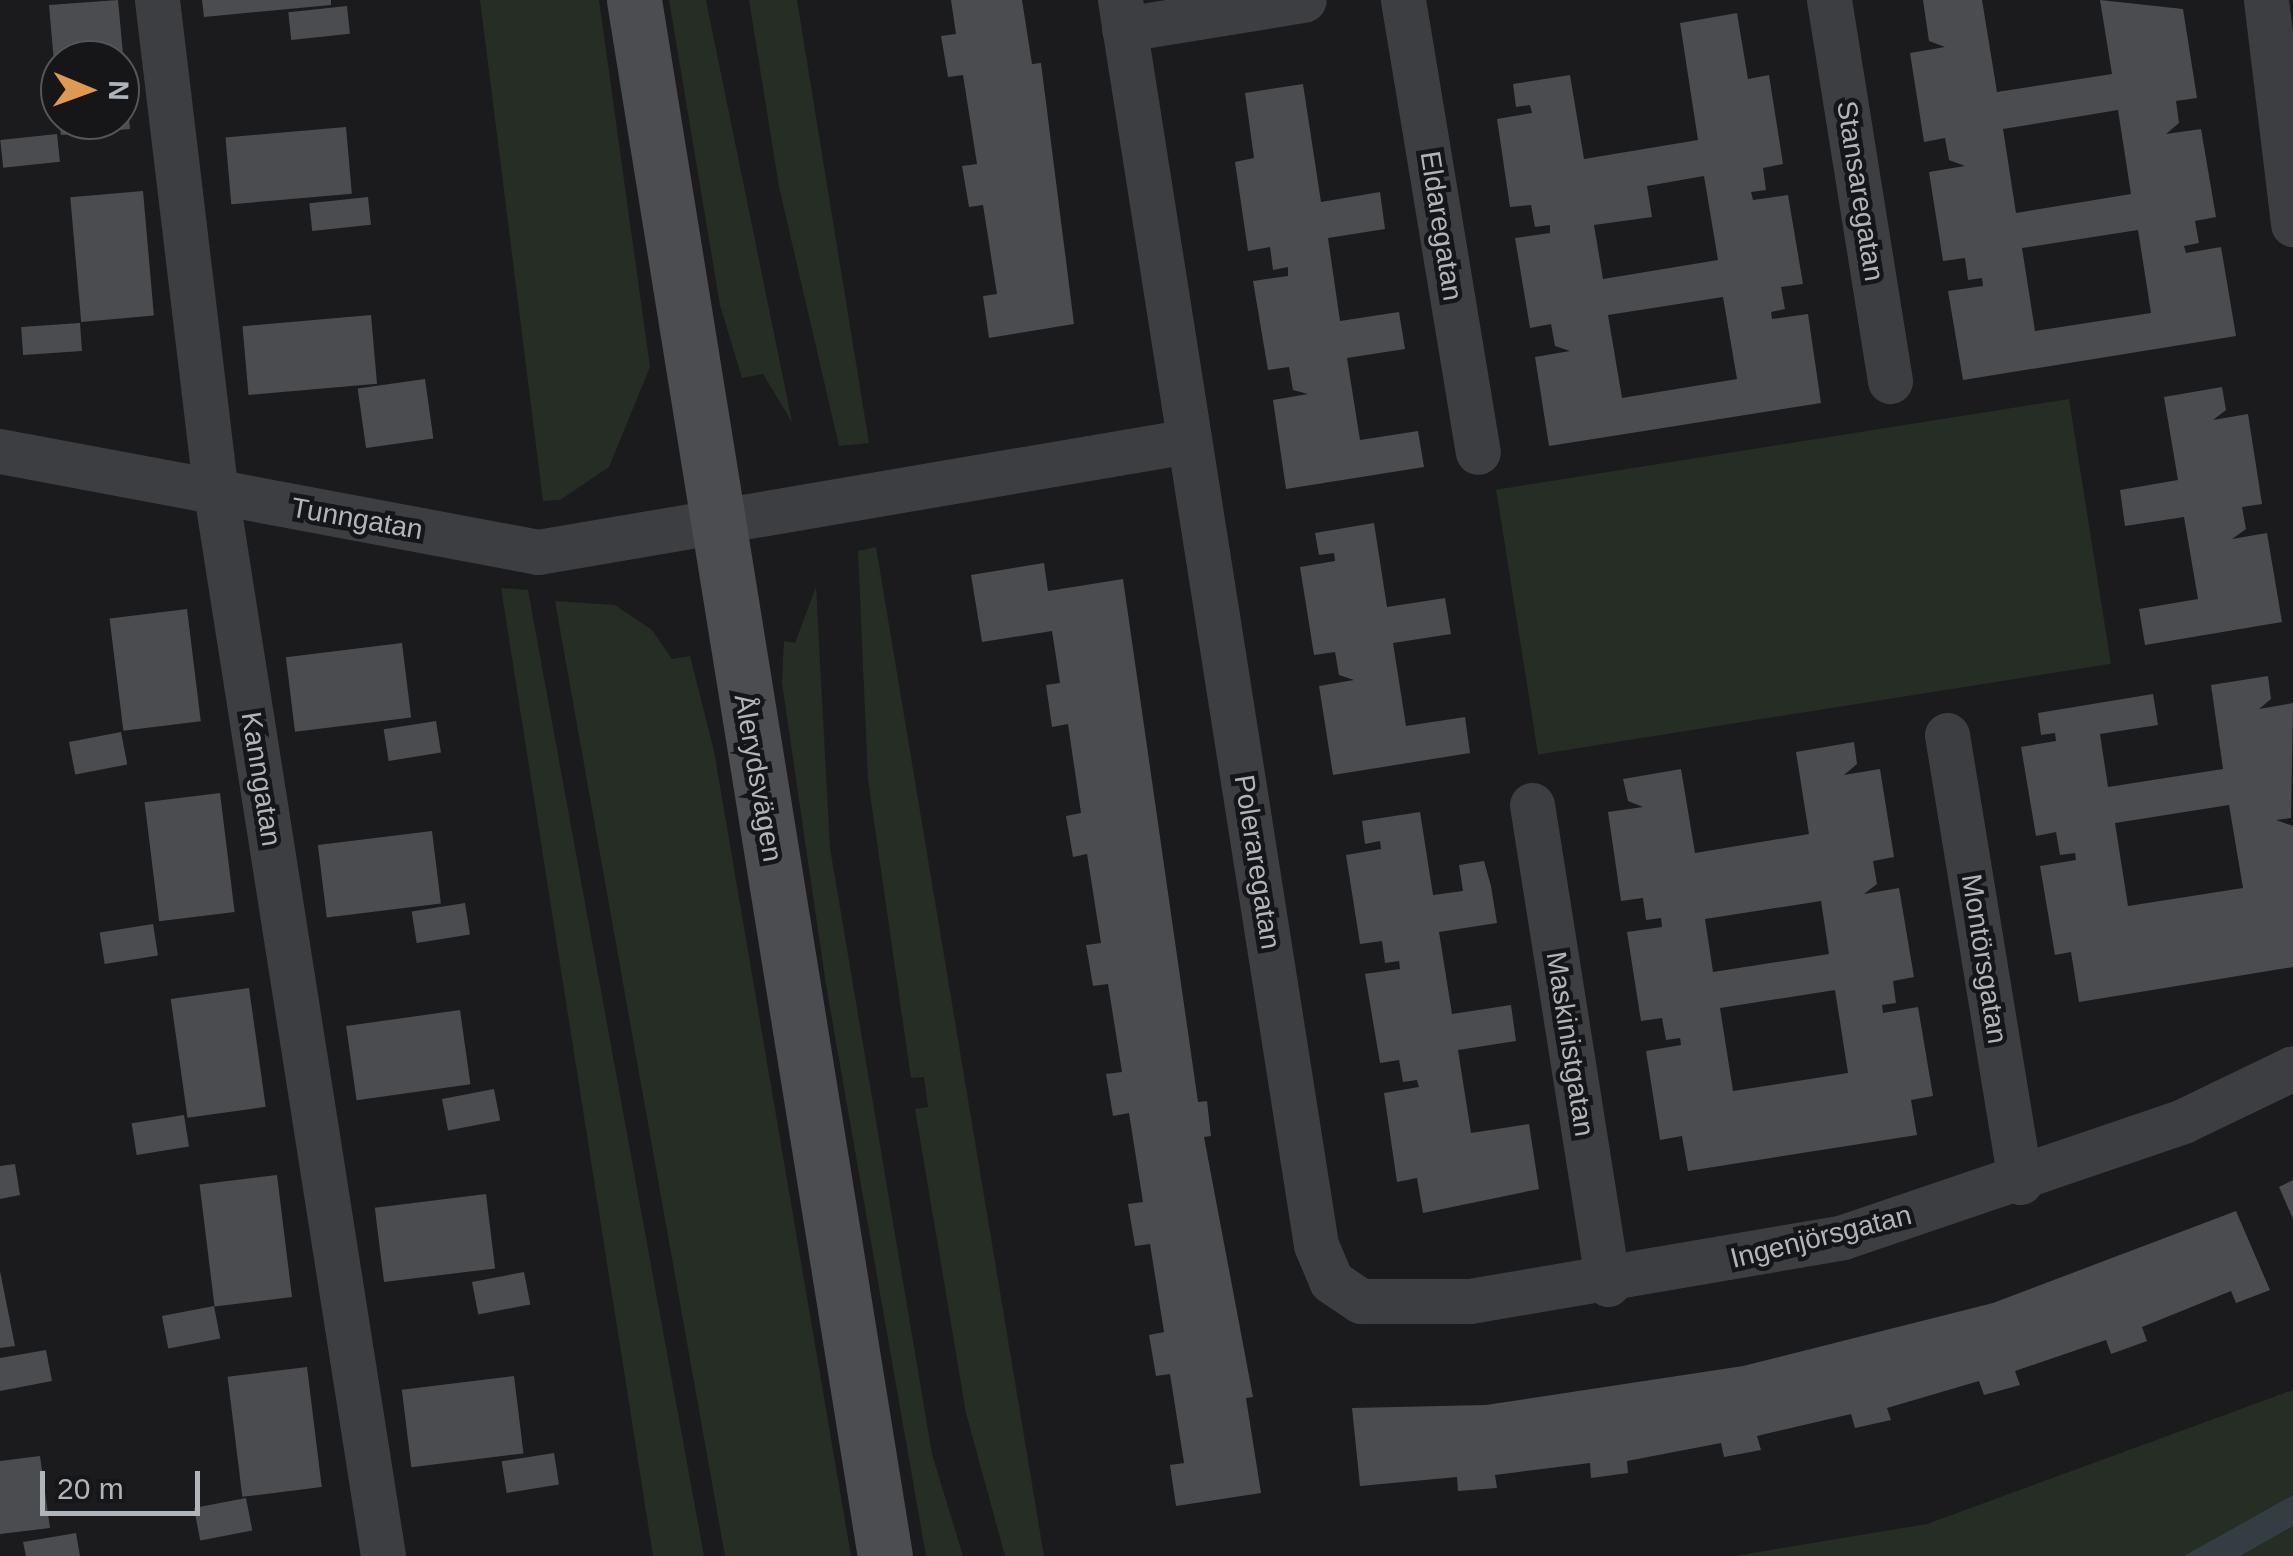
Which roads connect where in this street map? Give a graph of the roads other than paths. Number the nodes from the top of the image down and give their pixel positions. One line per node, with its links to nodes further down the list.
1 (157, 0): 13 (street, Kanngatan)
2 (634, 0): 14 (main road, Ålerydsvägen)
3 (1304, 0): 7 (street)
4 (1403, 0): 12 (street, Eldaregatan)
5 (1829, 0): 9 (street, Stansaregatan)
6 (2266, 0): 8 (street)
7 (1122, 14): 10 (street, Poleraregatan)
8 (2293, 224)
9 (1890, 381)
10 (1188, 442): 14 (street); 19 (street, Poleraregatan)
11 (0, 451): 13 (street, Tunngatan)
12 (1478, 452)
13 (216, 493): 14 (street, Tunngatan); 21 (street, Kanngatan)
14 (715, 522): 22 (main road, Ålerydsvägen)
15 (1948, 735): 18 (street, Montörsgatan)
16 (1532, 805): 20 (street, Maskinistgatan)
17 (2293, 1068): 18 (street, Ingenjörsgatan)
18 (2020, 1182): 20 (street, Ingenjörsgatan)
19 (1331, 1281): 20 (street, Ingenjörsgatan)
20 (1608, 1284)
21 (383, 1556)
22 (885, 1556)

